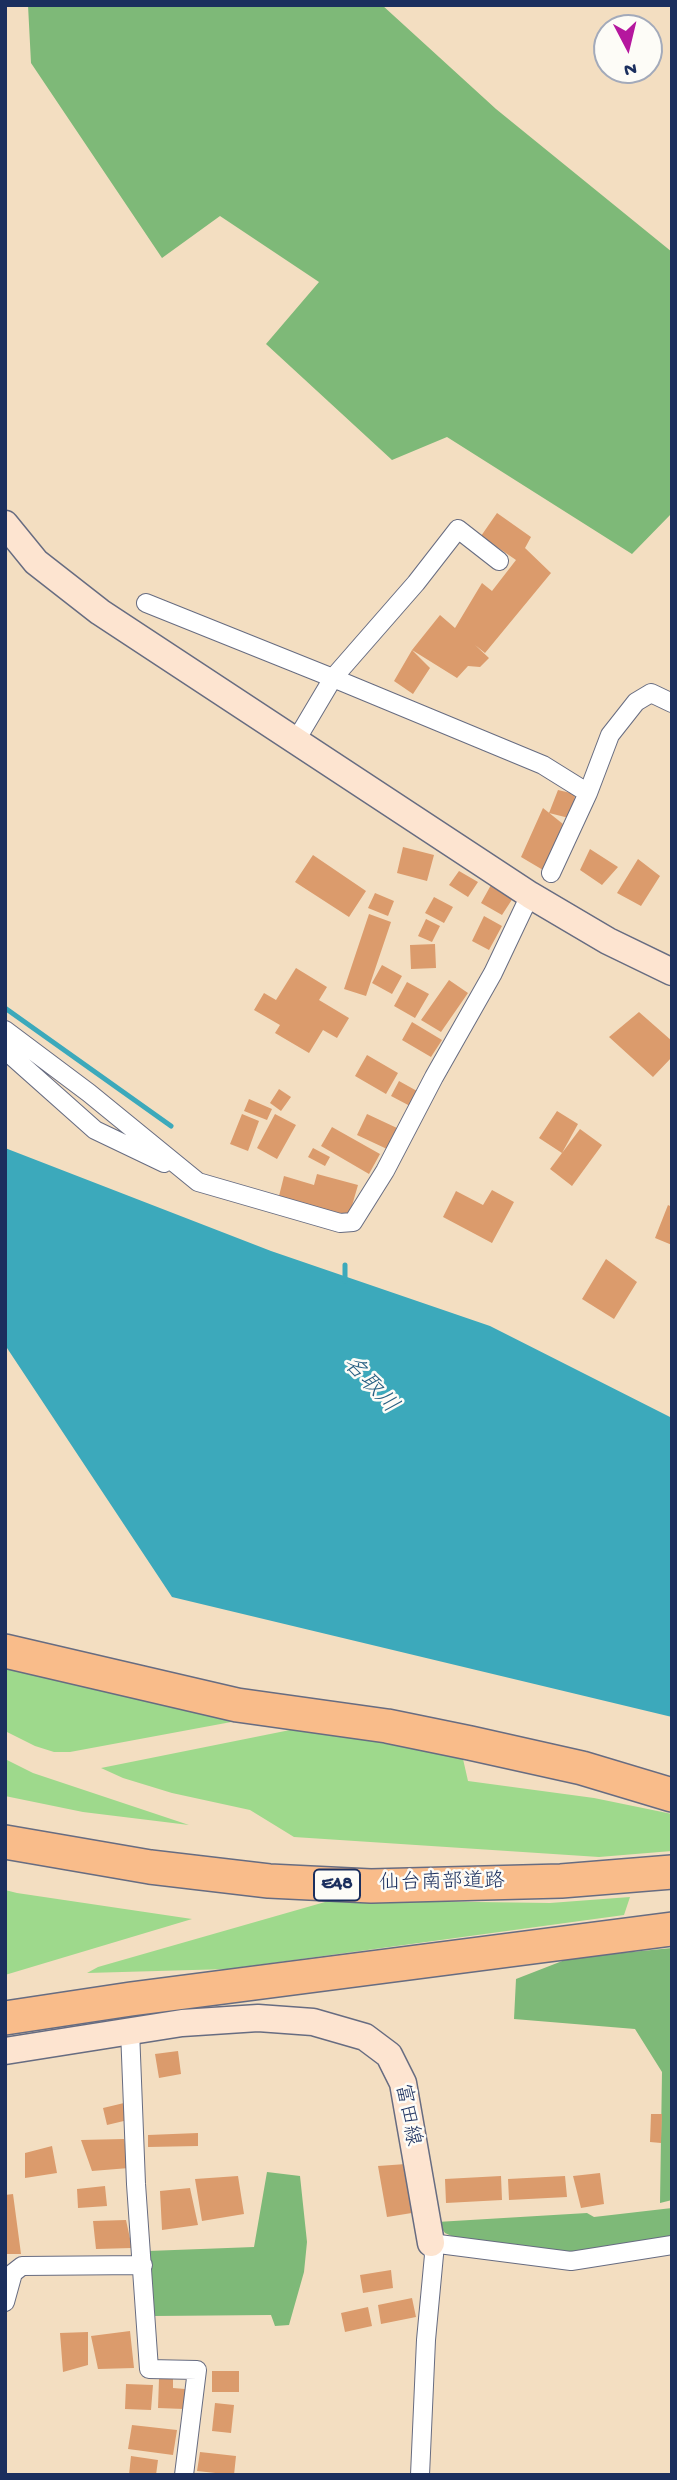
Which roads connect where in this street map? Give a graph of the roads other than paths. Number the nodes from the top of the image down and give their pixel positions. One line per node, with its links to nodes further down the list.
1 (5, 524): 6 (street)
2 (499, 561): 4 (street)
3 (146, 603): 4 (street)
4 (333, 678): 6 (street); 7 (street)
5 (672, 703): 7 (street)
6 (295, 742): 9 (street)
7 (588, 793): 8 (street)
8 (551, 873)
9 (530, 895): 10 (street); 13 (street)
10 (672, 972)
11 (5, 1030): 13 (street)
12 (5, 1050): 13 (street)
13 (192, 1177)
14 (5, 1651): 15 (highway)
15 (672, 1795)
16 (5, 1842): 17 (highway, 仙台南部道路 / E48)
17 (672, 1872)
18 (672, 1929): 19 (highway)
19 (5, 2018)
20 (130, 2030): 21 (street, 富田線); 22 (street, 富田線); 24 (street)
21 (5, 2050)
22 (431, 2243): 23 (street); 27 (street)
23 (672, 2245)
24 (143, 2264): 25 (street); 26 (street)
25 (5, 2302)
26 (184, 2475)
27 (419, 2475)

